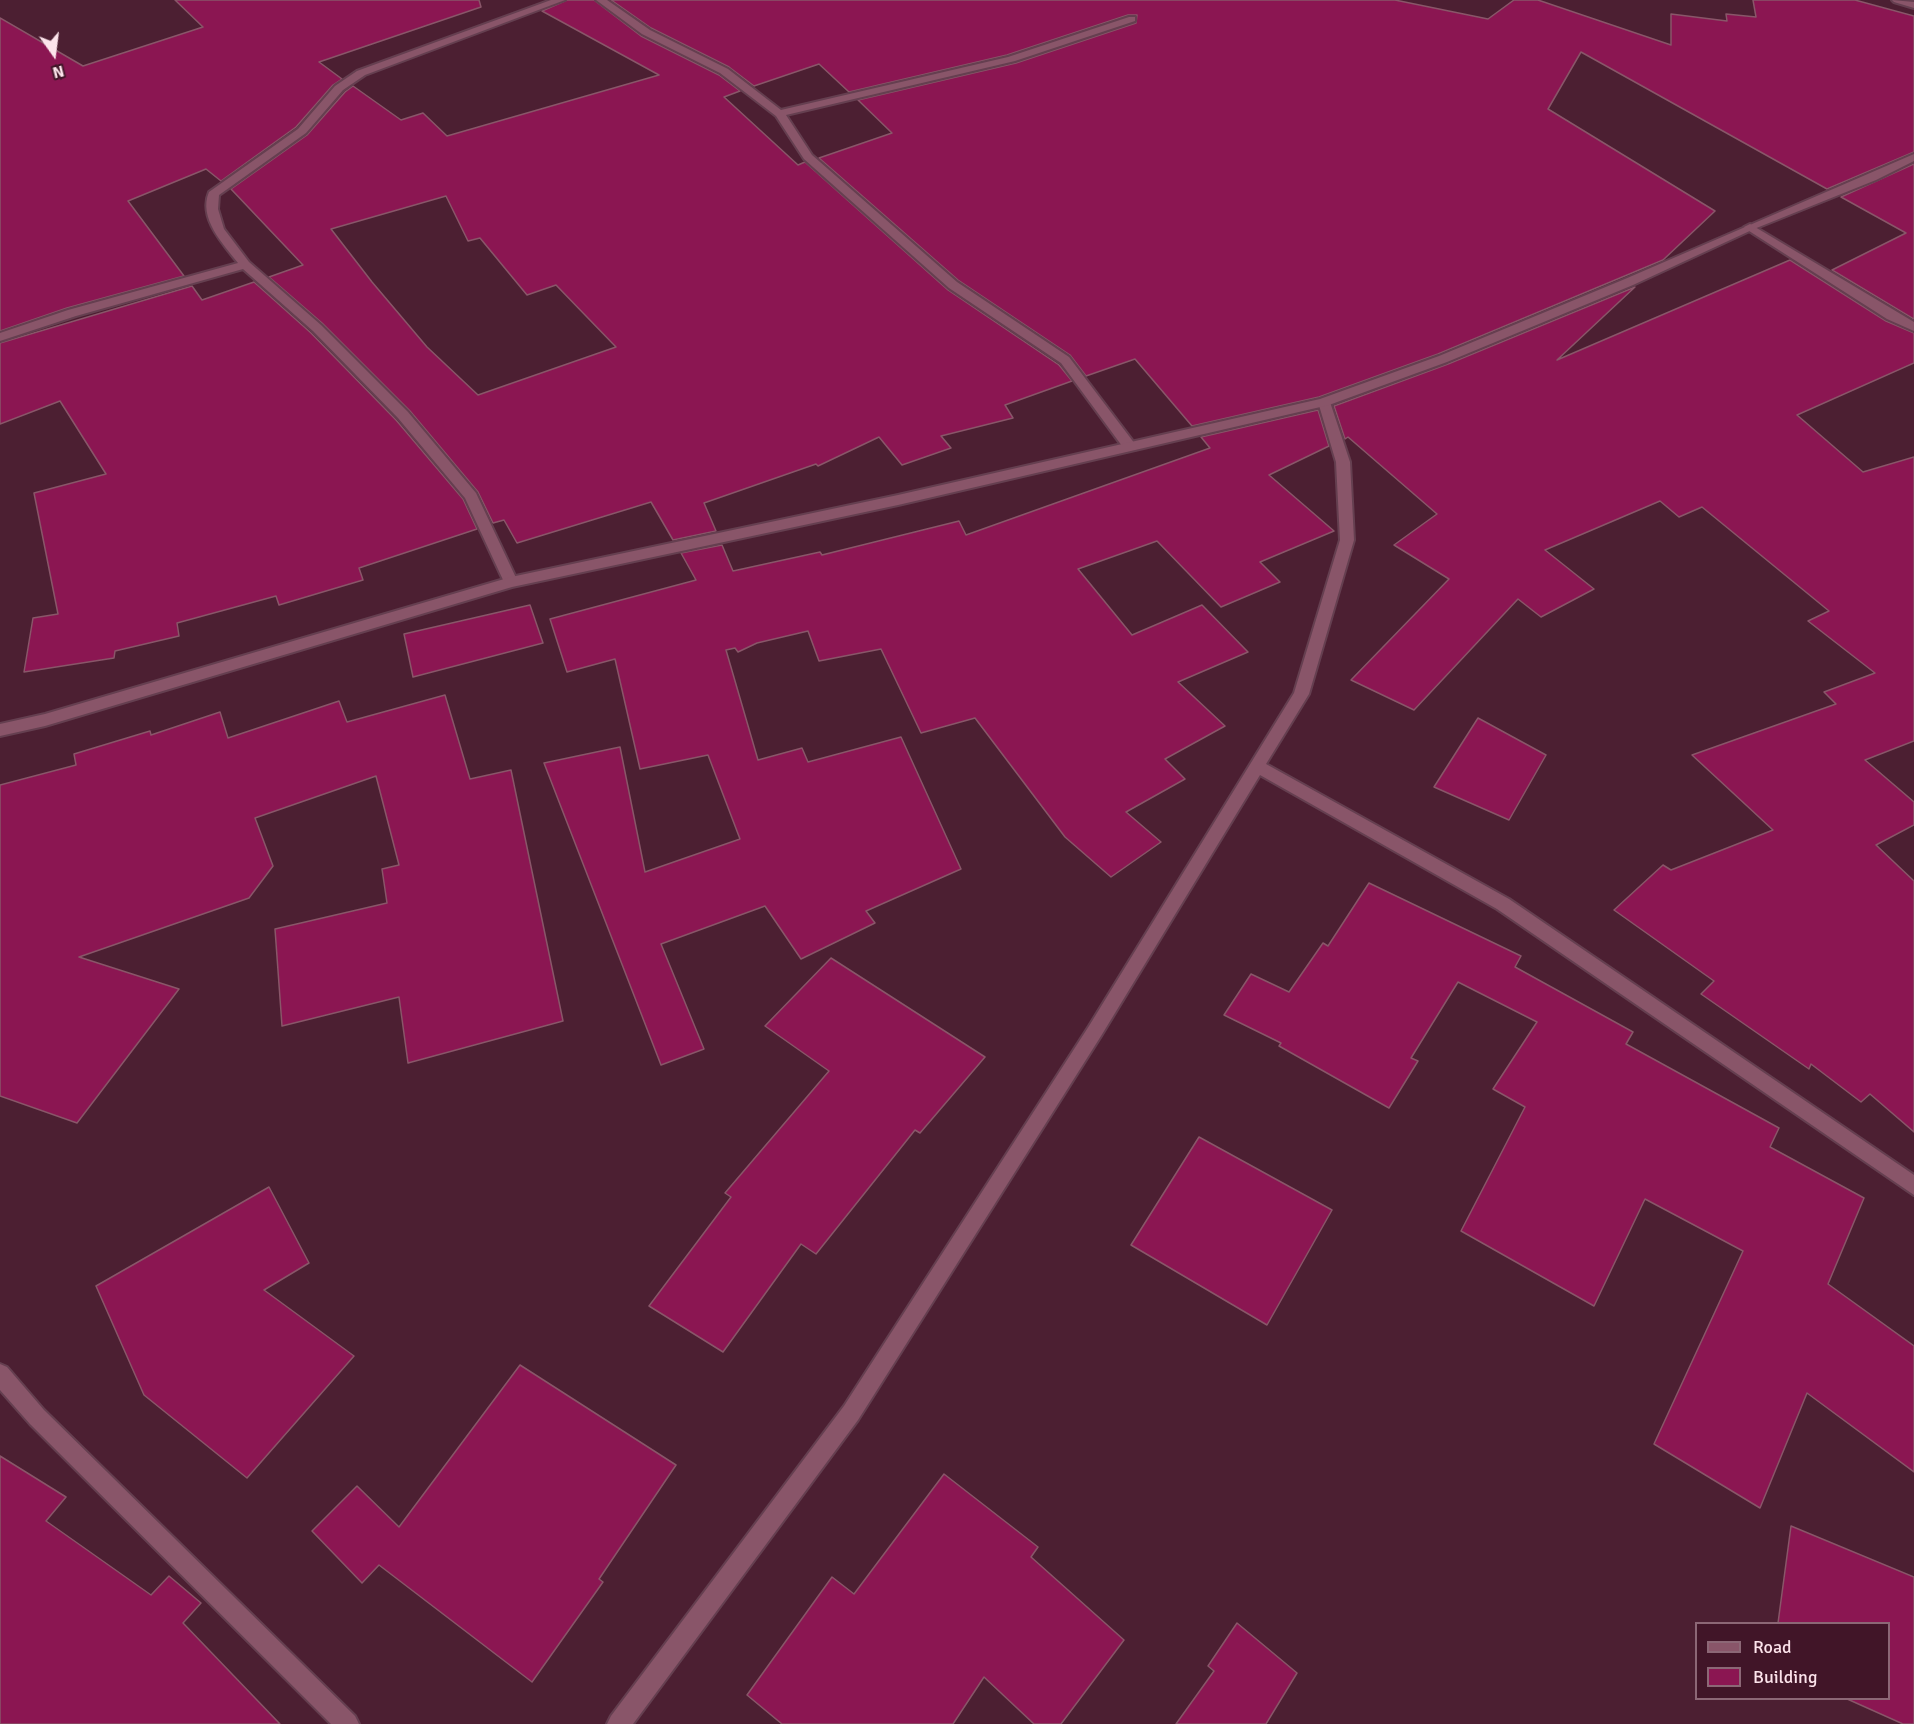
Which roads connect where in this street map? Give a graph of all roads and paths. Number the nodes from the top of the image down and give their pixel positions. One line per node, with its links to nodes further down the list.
1 (560, 0): 9 (street)
2 (602, 0): 6 (street)
3 (1897, 0): 4 (street)
4 (1914, 4)
5 (1132, 19): 6 (street)
6 (780, 114): 13 (street)
7 (1914, 157): 8 (street)
8 (1750, 227): 10 (street); 12 (street)
9 (245, 265): 11 (street); 14 (street)
10 (1914, 327)
11 (0, 337)
12 (1324, 402): 13 (street); 16 (street)
13 (1130, 447): 14 (street)
14 (511, 582): 15 (street)
15 (0, 730)
16 (1257, 766): 17 (street); 20 (street)
17 (1914, 1186)
18 (0, 1374): 19 (street)
19 (347, 1724)
20 (619, 1724)

